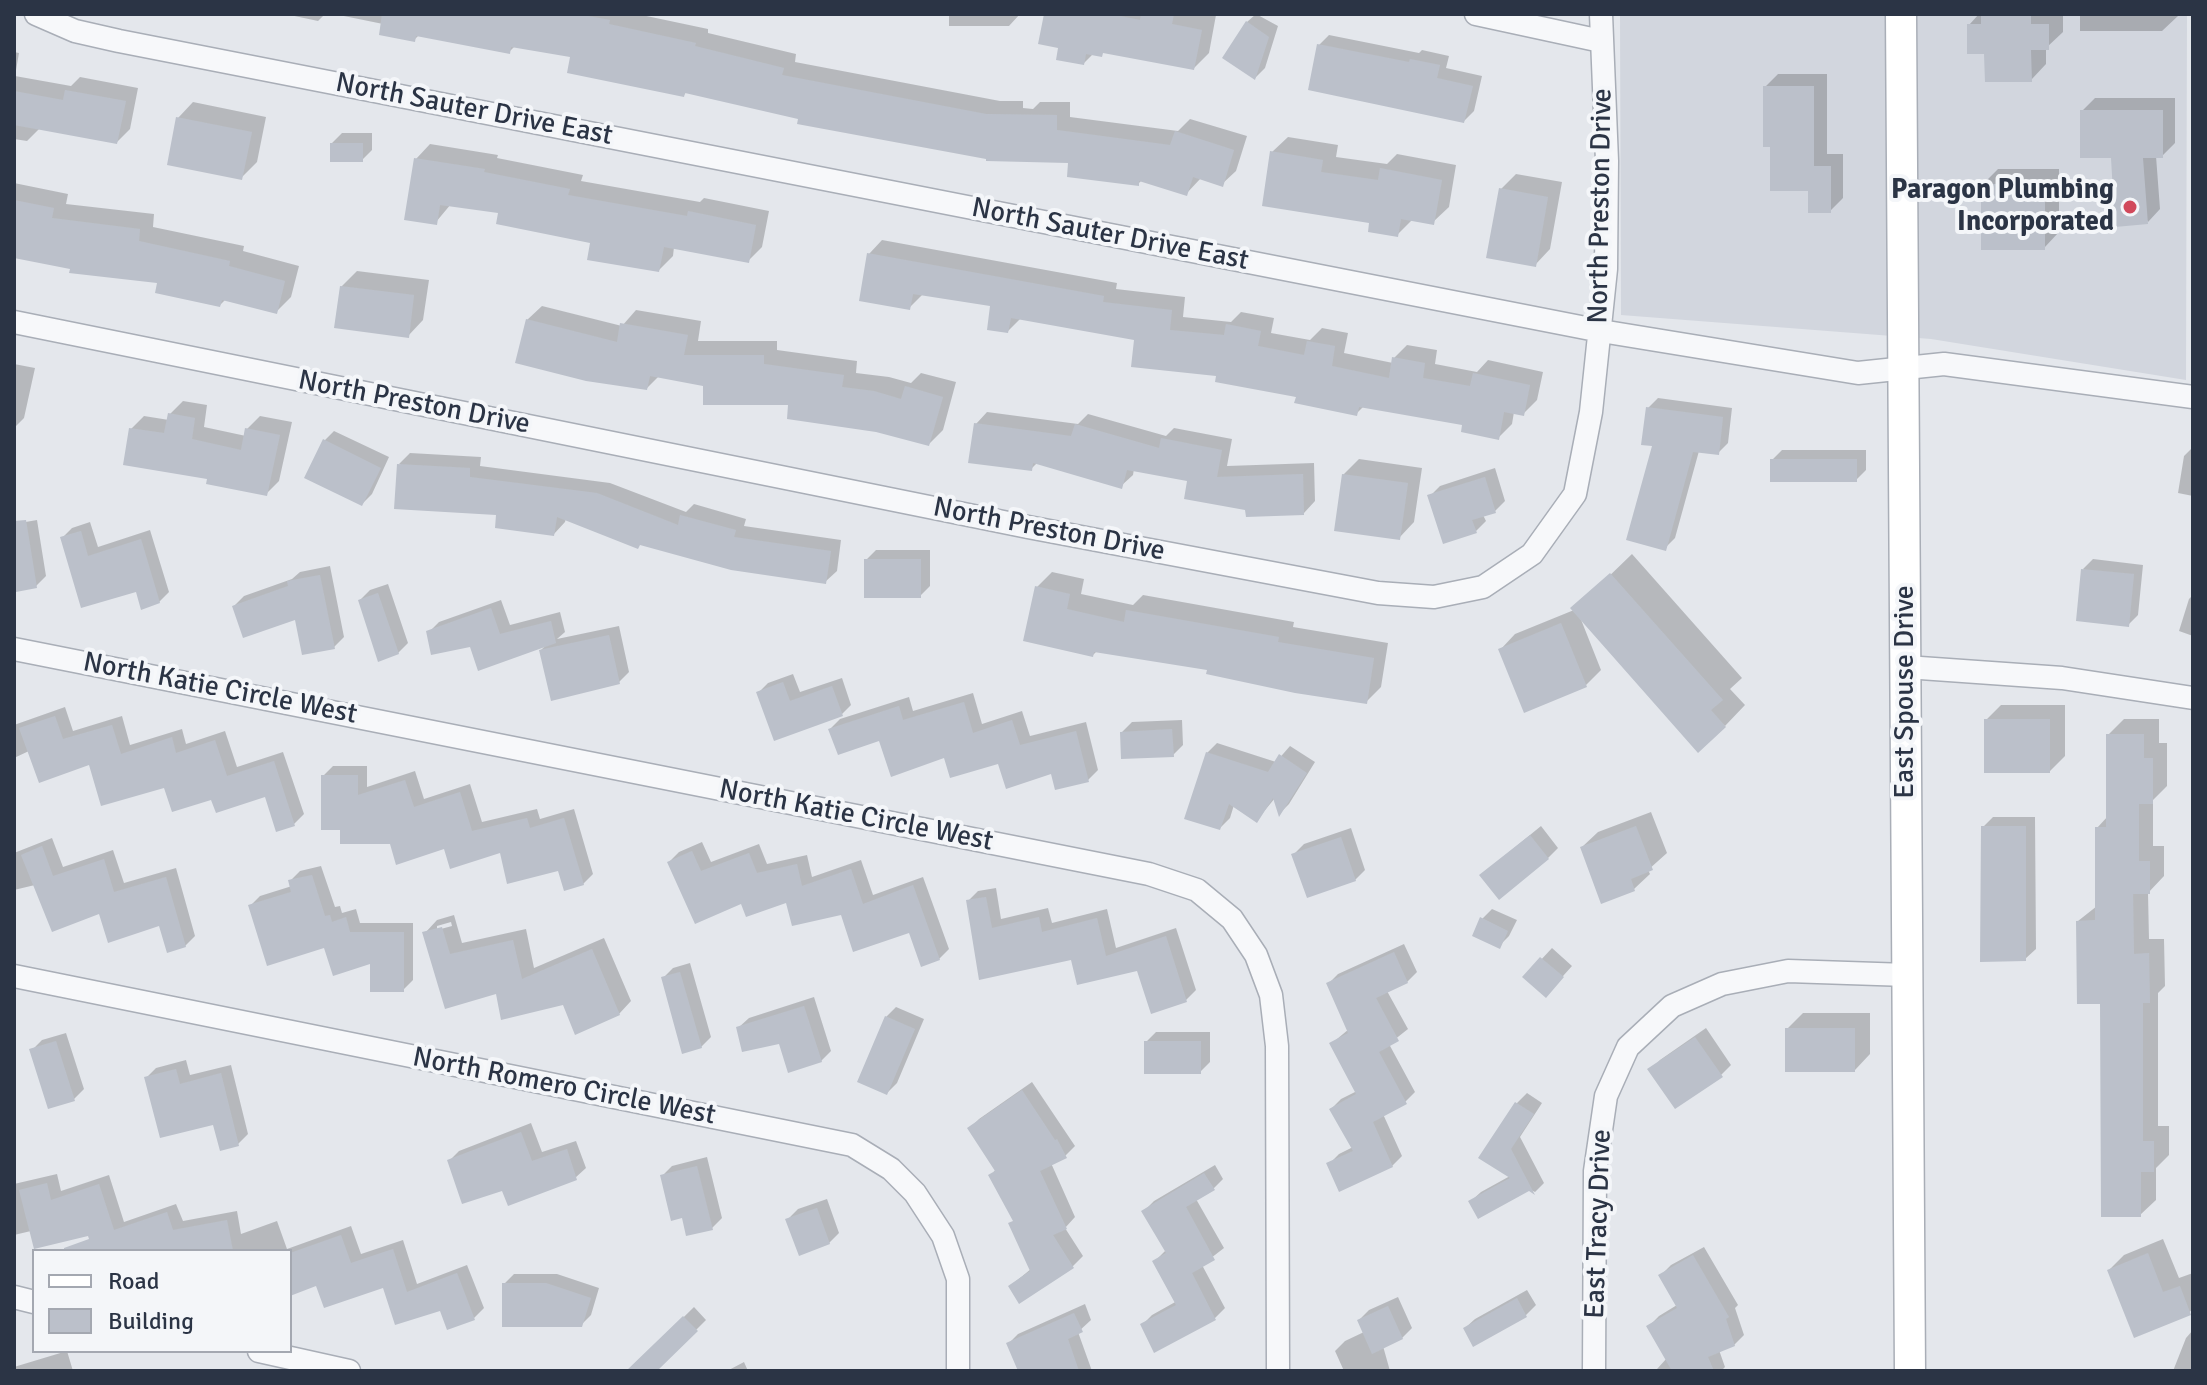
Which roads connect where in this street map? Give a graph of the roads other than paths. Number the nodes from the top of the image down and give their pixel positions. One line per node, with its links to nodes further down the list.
1 (36, 14): 7 (street, North Sauter Drive East)
2 (1476, 14): 5 (street)
3 (1601, 14): 5 (street, North Preston Drive)
4 (1901, 14): 8 (street, East Spouse Drive)
5 (1601, 41): 7 (street, North Preston Drive)
6 (14, 322): 7 (street, North Preston Drive)
7 (1601, 331): 8 (street, North Sauter Drive East)
8 (1903, 368): 9 (street, North Sauter Drive East); 11 (street, East Spouse Drive)
9 (2193, 397)
10 (14, 649): 18 (street, North Katie Circle West)
11 (1906, 667): 12 (street); 13 (street, East Spouse Drive)
12 (2193, 698)
13 (1907, 975): 19 (street, East Tracy Drive); 20 (street, East Spouse Drive)
14 (14, 976): 17 (street, North Romero Circle West)
15 (268, 1353): 16 (street)
16 (349, 1371)
17 (958, 1371)
18 (1278, 1371)
19 (1594, 1371)
20 (1910, 1371)

